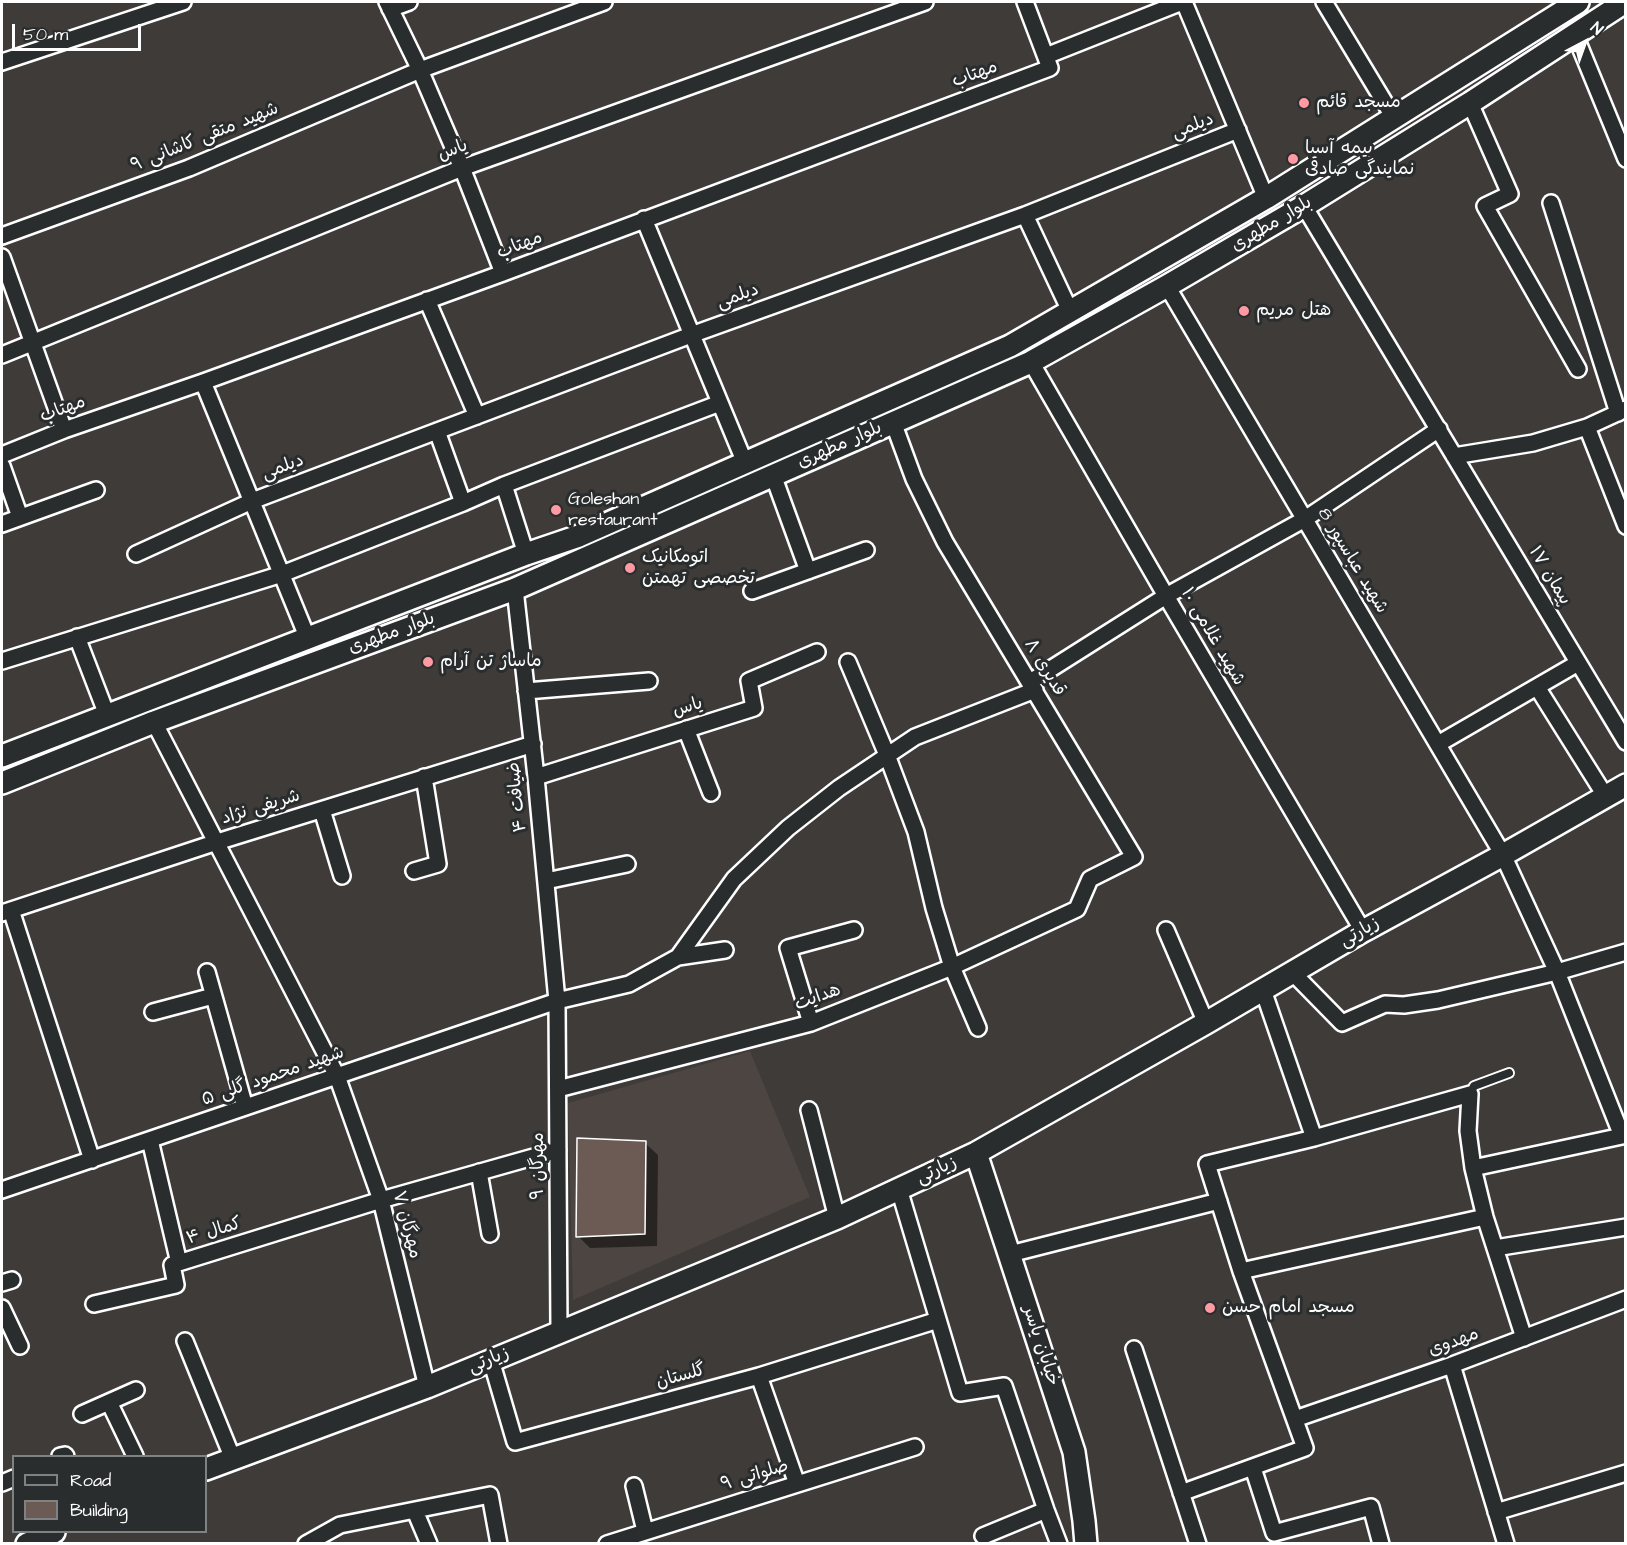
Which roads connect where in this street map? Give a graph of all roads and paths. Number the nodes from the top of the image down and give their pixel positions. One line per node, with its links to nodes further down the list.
1 (409, 2): 9 (street)
2 (604, 2): 14 (street, شهید متقی کاشانی ۹)
3 (925, 2): 19 (street, یاس)
4 (1025, 2): 13 (street)
5 (1183, 2): 13 (street, مهتاب); 17 (street)
6 (1324, 2): 16 (street)
7 (1578, 2): 16 (main road, بلوار مطهری)
8 (177, 3): 12 (street)
9 (388, 5): 14 (street)
10 (1624, 7): 11 (main road, بلوار مطهری)
11 (1575, 34): 15 (main road, بلوار مطهری); 18 (street)
12 (2, 62)
13 (1048, 62): 24 (street, مهتاب)
14 (420, 70): 19 (street); 25 (street, شهید متقی کاشانی ۹)
15 (1470, 103): 22 (main road, بلوار مطهری); 35 (street)
16 (1394, 118): 20 (main road, بلوار مطهری)
17 (1238, 130): 20 (street); 23 (street, دیلمی)
18 (1626, 159)
19 (462, 168): 27 (street); 32 (street, یاس)
20 (1266, 198): 30 (main road, بلوار مطهری)
21 (1551, 203): 38 (street)
22 (1304, 206): 28 (main road, بلوار مطهری); 42 (street, پیمان ۱۷)
23 (1025, 214): 30 (street); 31 (street, دیلمی)
24 (644, 219): 27 (street, مهتاب); 31 (street)
25 (2, 236)
26 (2, 257): 32 (street)
27 (503, 273): 29 (street, مهتاب)
28 (1167, 286): 34 (main road, بلوار مطهری); 55 (street, شهید عباسپور 8)
29 (427, 300): 36 (street, مهتاب); 39 (street)
30 (1070, 312): 47 (main road, بلوار مطهری)
31 (691, 335): 37 (street); 39 (street, دیلمی)
32 (33, 343): 33 (street, یاس); 43 (street)
33 (2, 355)
34 (1031, 362): 40 (main road, بلوار مطهری); 67 (street, شهید غلامی ۱۰)
35 (1578, 369)
36 (203, 382): 43 (street, مهتاب); 52 (street)
37 (720, 403): 47 (street); 50 (street)
38 (1622, 411): 41 (street)
39 (477, 416): 44 (street, دیلمی)
40 (893, 422): 49 (main road, بلوار مطهری); 75 (street, قدیری ۸)
41 (1587, 428): 46 (street); 58 (street)
42 (1439, 429): 46 (street, پیمان ۱۷); 55 (street)
43 (64, 430): 45 (street, مهتاب)
44 (437, 431): 52 (street, دیلمی); 53 (street)
45 (2, 455)
46 (1454, 456): 73 (street, پیمان ۱۷)
47 (745, 463): 56 (main road, بلوار مطهری)
48 (2, 466): 54 (street)
49 (773, 475): 59 (main road, بلوار مطهری); 63 (street)
50 (504, 484): 53 (street); 62 (street)
51 (96, 490): 54 (street)
52 (252, 501): 61 (street, دیلمی); 64 (street)
53 (463, 503): 64 (street)
54 (20, 517): 57 (street)
55 (1305, 519): 67 (street); 83 (street, شهید عباسپور 8)
56 (608, 523): 59 (main road); 62 (main road, بلوار مطهری)
57 (2, 524)
58 (1626, 526)
59 (619, 543): 65 (main road, بلوار مطهری)
60 (866, 550): 63 (street)
61 (136, 554)
62 (526, 554): 69 (main road, بلوار مطهری)
63 (808, 571): 66 (street)
64 (282, 573): 68 (street); 69 (street)
65 (515, 589): 77 (street, ضیافت ۴); 79 (main road, بلوار مطهری)
66 (752, 591)
67 (1166, 596): 75 (street); 103 (street, شهید غلامی ۱۰)
68 (77, 637): 71 (street); 78 (street)
69 (308, 639): 78 (main road, بلوار مطهری)
70 (817, 652): 80 (street, یاس)
71 (2, 661)
72 (848, 662): 84 (street)
73 (1578, 663): 76 (street); 81 (street, پیمان ۱۷)
74 (649, 681): 77 (street)
75 (1032, 686): 84 (street); 99 (street, قدیری ۸)
76 (1537, 687): 83 (street); 91 (street)
77 (526, 691): 82 (street, ضیافت ۴)
78 (107, 716): 85 (main road, بلوار مطهری)
79 (154, 722): 88 (main road, بلوار مطهری); 93 (street, مهرگان ۷)
80 (686, 729): 87 (street, یاس); 90 (street)
81 (1626, 742)
82 (532, 744): 86 (street, شریفی نژاد); 87 (street, ضیافت ۴)
83 (1438, 744): 94 (street, شهید عباسپور 8)
84 (887, 754): 106 (street); 107 (street)
85 (2, 756)
86 (424, 777): 92 (street, شریفی نژاد); 96 (street)
87 (536, 777): 98 (street, ضیافت ۴)
88 (2, 783)
89 (1626, 785): 91 (main road, زیارتی)
90 (711, 793)
91 (1606, 797): 94 (main road, زیارتی)
92 (322, 810): 93 (street, شریفی نژاد); 97 (street)
93 (217, 843): 100 (street, شریفی نژاد); 119 (street, مهرگان ۷)
94 (1503, 855): 103 (main road, زیارتی); 110 (street, شهید عباسپور 8)
95 (627, 864): 98 (street)
96 (414, 871)
97 (342, 876)
98 (546, 881): 113 (street, ضیافت ۴)
99 (1077, 909): 107 (street, هدایت)
100 (6, 912): 128 (street)
101 (854, 930): 115 (street)
102 (1166, 930): 116 (street)
103 (1363, 931): 109 (main road, زیارتی)
104 (724, 950): 106 (street)
105 (1626, 952): 110 (street)
106 (678, 957): 113 (street, شهید محمود گلی ۵)
107 (952, 967): 115 (street, هدایت); 117 (street)
108 (207, 972): 112 (street)
109 (1292, 972): 110 (street); 111 (main road, زیارتی)
110 (1557, 972): 129 (street, شهید عباسپور 8)
111 (1263, 990): 116 (main road, زیارتی); 124 (street)
112 (213, 996): 114 (street); 122 (street)
113 (557, 1001): 119 (street, شهید محمود گلی ۵); 120 (street, مهرگان ۹)
114 (153, 1012)
115 (811, 1023): 120 (street, هدایت)
116 (1206, 1023): 127 (main road, زیارتی)
117 (978, 1028)
118 (1509, 1073): 121 (lane)
119 (337, 1076): 122 (street, شهید محمود گلی ۵); 133 (street, مهرگان ۷)
120 (558, 1089): 126 (street, مهرگان ۹)
121 (1470, 1094): 124 (street); 129 (street)
122 (245, 1107): 125 (street, شهید محمود گلی ۵)
123 (809, 1110): 136 (street)
124 (1314, 1138): 134 (street)
125 (150, 1140): 128 (street, شهید محمود گلی ۵); 141 (street, کمال ۴)
126 (558, 1150): 130 (street, کمال ۴); 147 (street, مهرگان ۹)
127 (976, 1153): 132 (main road, زیارتی); 140 (main road, خیابان یاسر)
128 (92, 1160): 131 (street, شهید محمود گلی ۵)
129 (1473, 1168): 135 (street)
130 (479, 1172): 133 (street, کمال ۴); 138 (street)
131 (3, 1185)
132 (899, 1189): 136 (main road, زیارتی); 146 (street)
133 (381, 1200): 141 (street, کمال ۴); 155 (street, مهرگان ۷)
134 (1219, 1201): 140 (street); 142 (street)
135 (1485, 1217): 139 (street); 142 (street)
136 (837, 1218): 147 (main road, زیارتی)
137 (1626, 1227): 139 (street)
138 (490, 1234)
139 (1495, 1248): 148 (street)
140 (1010, 1254): 181 (main road, خیابان یاسر)
141 (179, 1263): 144 (street)
142 (1241, 1271): 159 (street)
143 (1626, 1299): 148 (street, مهدوی)
144 (94, 1304)
145 (2, 1308): 150 (street)
146 (938, 1320): 154 (street, گلستان); 169 (street)
147 (559, 1331): 152 (main road, زیارتی)
148 (1524, 1338): 153 (street, مهدوی)
149 (185, 1341): 162 (street)
150 (20, 1346)
151 (1134, 1349): 168 (street)
152 (491, 1360): 154 (street, گلستان); 155 (main road, زیارتی)
153 (1452, 1365): 159 (street, مهدوی); 171 (street)
154 (759, 1376): 166 (street)
155 (427, 1387): 162 (main road, زیارتی)
156 (136, 1390): 157 (street)
157 (109, 1402): 158 (street); 161 (street)
158 (82, 1414)
159 (1295, 1419): 163 (street)
160 (915, 1447): 166 (street, صلواتی ۹)
161 (135, 1455)
162 (233, 1459): 164 (main road, زیارتی)
163 (1253, 1468): 168 (street); 183 (street)
164 (207, 1469)
165 (1626, 1473): 171 (street)
166 (797, 1484): 172 (street, صلواتی ۹)
167 (634, 1486): 172 (street)
168 (1181, 1493): 182 (street)
169 (1046, 1510): 174 (street); 180 (street)
170 (415, 1511): 176 (street); 177 (street); 178 (street)
171 (1496, 1512): 184 (street)
172 (645, 1531): 179 (street, صلواتی ۹)
173 (52, 1533): 175 (main road)
174 (983, 1536)
175 (27, 1544)
176 (306, 1544)
177 (429, 1544)
178 (499, 1544)
179 (607, 1544)
180 (1059, 1544)
181 (1086, 1544)
182 (1198, 1544)
183 (1381, 1544)
184 (1506, 1544)

